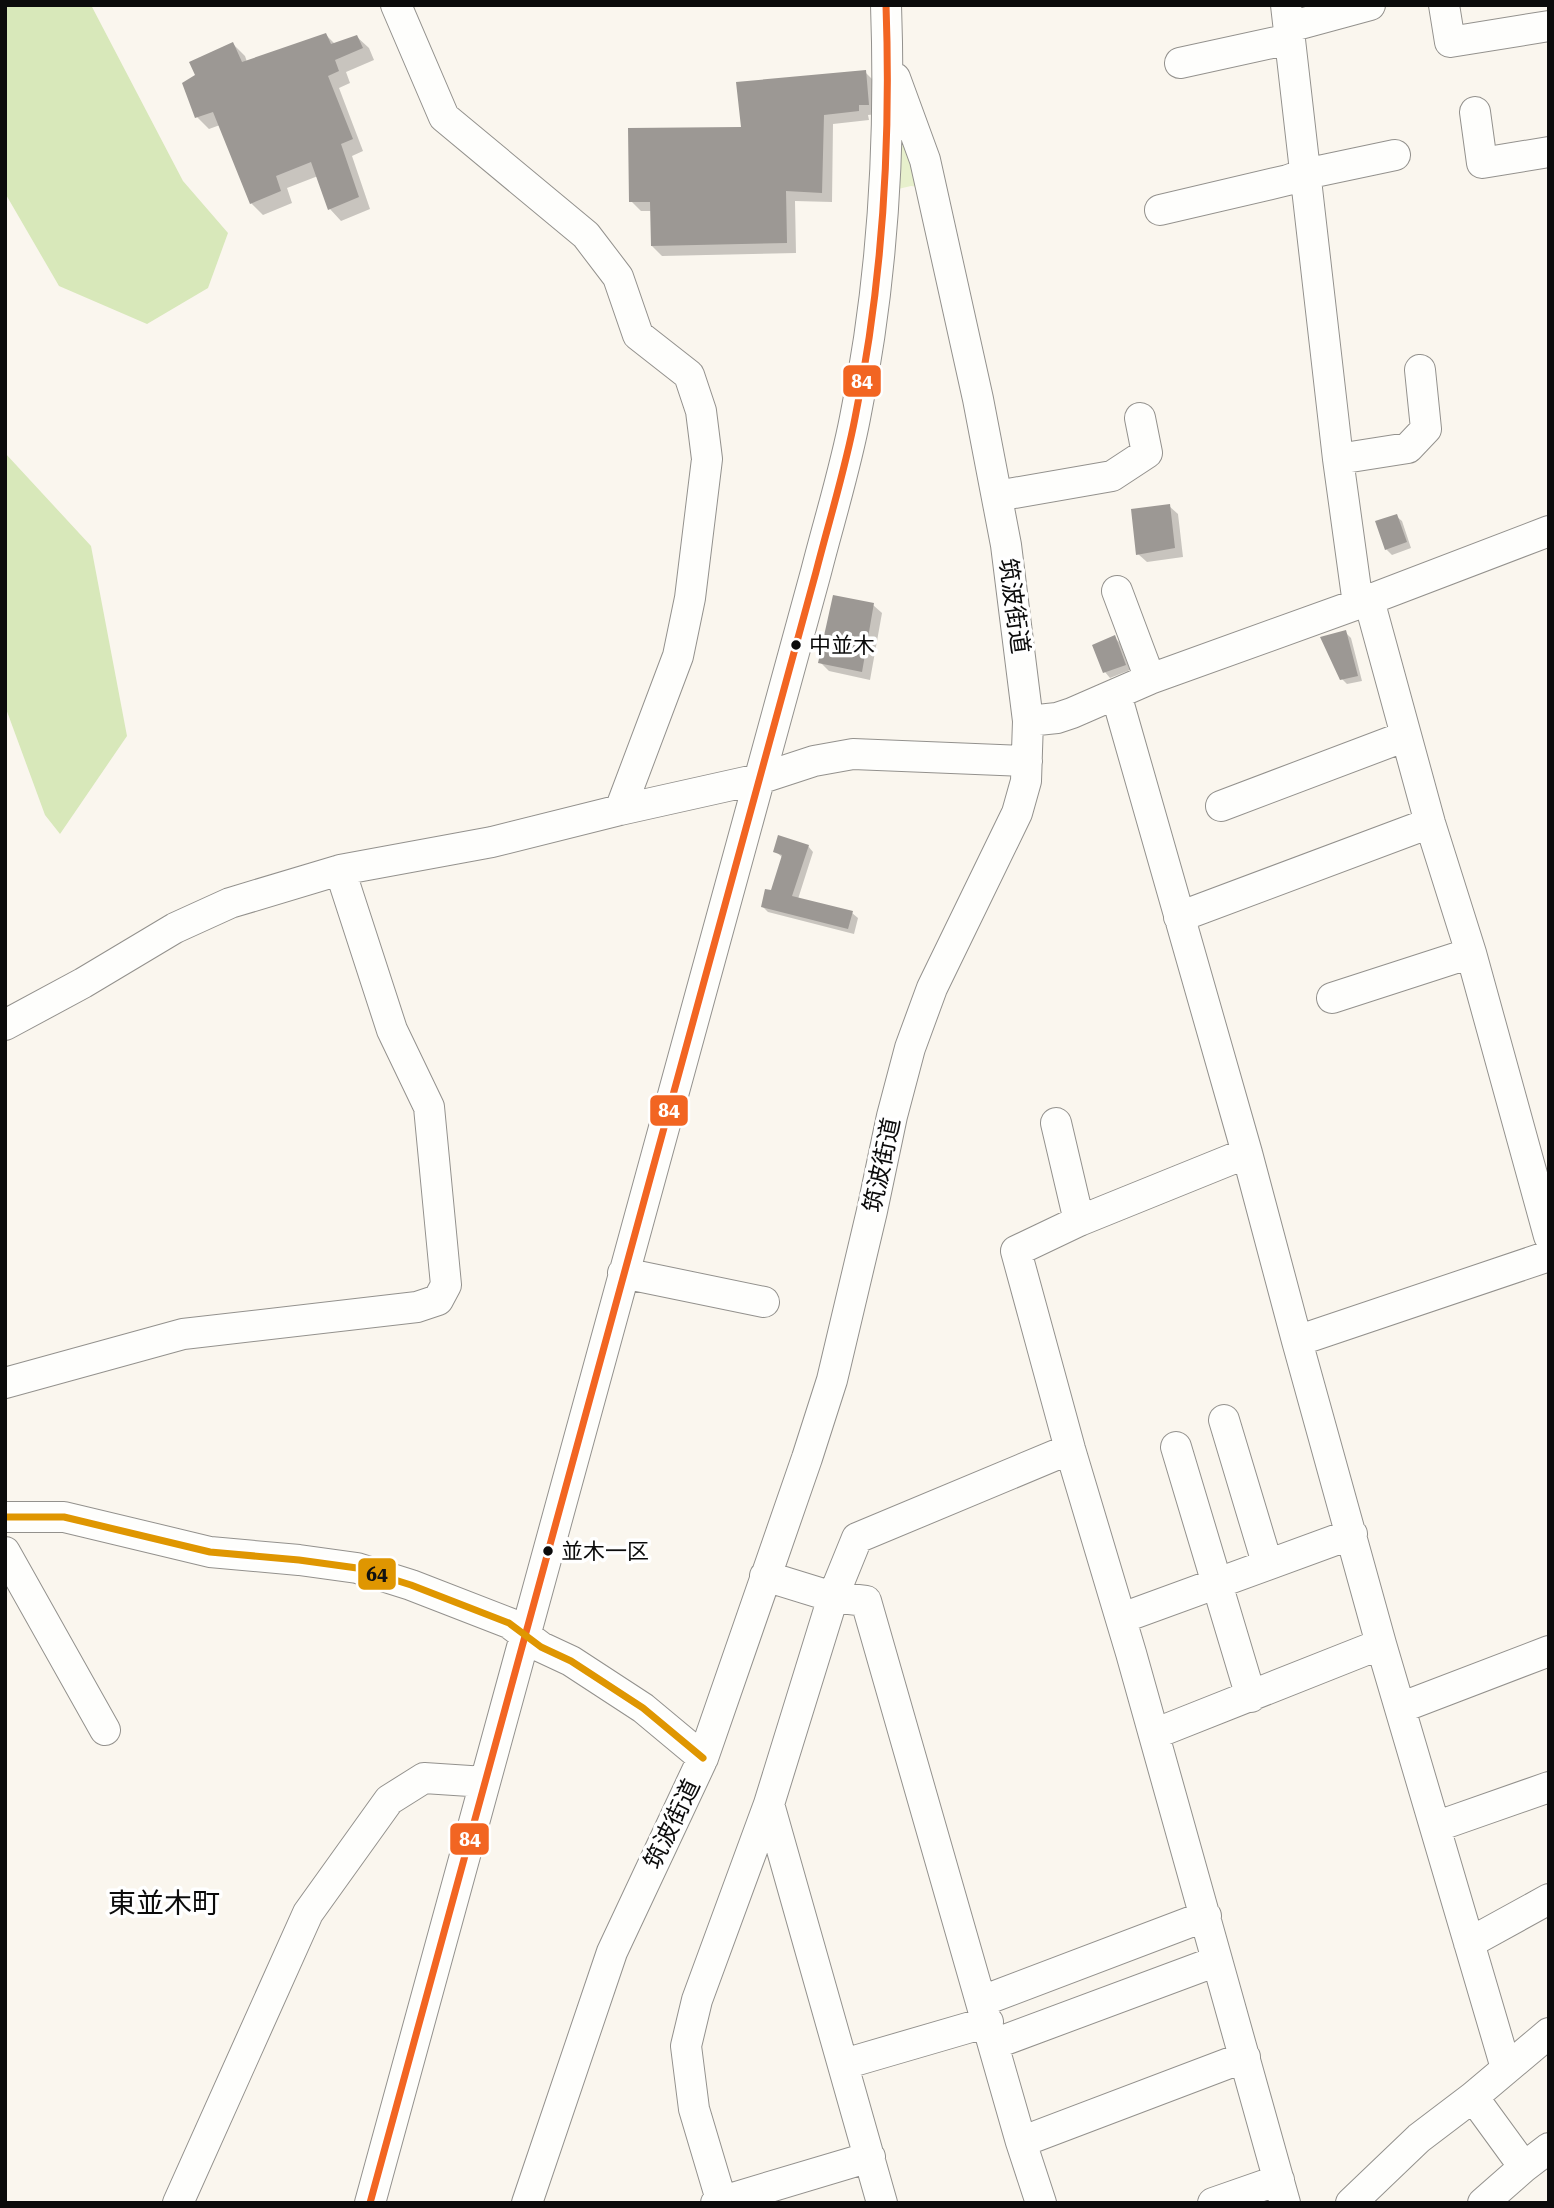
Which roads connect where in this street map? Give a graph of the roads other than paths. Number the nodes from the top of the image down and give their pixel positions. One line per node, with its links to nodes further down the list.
1 (396, 5): 32 (street)
2 (886, 5): 8 (street)
3 (1370, 5): 5 (street)
4 (1444, 5): 6 (street)
5 (1288, 24): 7 (street); 14 (street)
6 (1549, 26)
7 (1180, 63)
8 (888, 66): 10 (street); 11 (street, 筑波街道)
9 (1475, 111): 12 (street)
10 (889, 125): 11 (street); 15 (street)
11 (918, 138): 16 (street, 筑波街道)
12 (1549, 152)
13 (1395, 155): 14 (street)
14 (1305, 174): 17 (street); 20 (street)
15 (886, 197): 16 (street); 30 (street)
16 (934, 198): 21 (street, 筑波街道)
17 (1160, 210)
18 (1420, 370): 20 (street)
19 (1140, 418): 21 (street)
20 (1338, 459): 24 (street)
21 (997, 496): 27 (street, 筑波街道)
22 (1549, 531): 24 (street)
23 (1117, 591): 25 (street)
24 (1363, 602): 25 (street); 28 (street)
25 (1150, 679): 26 (street)
26 (1116, 694): 27 (street); 35 (street)
27 (1028, 721): 29 (street, 筑波街道)
28 (1406, 736): 31 (street); 33 (street)
29 (1027, 761): 30 (street); 55 (street, 筑波街道)
30 (759, 779): 32 (street); 44 (street)
31 (1221, 806)
32 (620, 810): 34 (street)
33 (1430, 823): 35 (street); 36 (street)
34 (340, 870): 38 (street); 47 (street)
35 (1179, 917): 40 (street)
36 (1471, 953): 37 (street); 42 (street)
37 (1332, 999)
38 (5, 1025)
39 (1056, 1123): 41 (street)
40 (1247, 1153): 41 (street); 46 (street)
41 (1079, 1221): 50 (street)
42 (1549, 1236)
43 (1549, 1256): 46 (street)
44 (623, 1273): 45 (street); 59 (street)
45 (764, 1302)
46 (1297, 1341): 52 (street)
47 (5, 1383)
48 (1224, 1420): 54 (street)
49 (1176, 1447): 56 (street)
50 (1070, 1449): 57 (street); 58 (street)
51 (5, 1517): 59 (street)
52 (1352, 1534): 54 (street); 60 (street)
53 (5, 1552): 64 (street)
54 (1268, 1563): 56 (street)
55 (765, 1576): 57 (street); 66 (street, 筑波街道)
56 (1217, 1582): 58 (street); 62 (street)
57 (833, 1597): 69 (street); 75 (street)
58 (1122, 1618): 65 (street)
59 (525, 1636): 66 (street); 67 (street)
60 (1381, 1644): 62 (street); 63 (street)
61 (1549, 1651): 63 (street)
62 (1251, 1697): 65 (street)
63 (1399, 1708): 70 (street)
64 (105, 1730)
65 (1154, 1734): 72 (street)
66 (703, 1758): 89 (street, 筑波街道)
67 (485, 1783): 87 (street); 88 (street)
68 (1549, 1787): 70 (street)
69 (769, 1804): 78 (street); 86 (street)
70 (1435, 1827): 73 (street)
71 (1549, 1899): 73 (street)
72 (1206, 1916): 74 (street); 75 (street)
73 (1469, 1943): 79 (street)
74 (1217, 1961): 75 (street); 77 (street)
75 (988, 2022): 78 (street); 81 (street)
76 (1549, 2033): 79 (street)
77 (1245, 2057): 81 (street); 85 (street)
78 (845, 2064): 83 (street)
79 (1506, 2068): 80 (street)
80 (1473, 2097): 84 (street); 93 (street)
81 (1021, 2142): 91 (street)
82 (1549, 2148): 84 (street)
83 (870, 2157): 86 (street); 90 (street)
84 (1524, 2166): 94 (street)
85 (1282, 2191): 92 (street)
86 (720, 2202)
87 (178, 2203)
88 (370, 2203)
89 (527, 2203)
90 (882, 2203)
91 (1041, 2203)
92 (1213, 2203)
93 (1352, 2203)
94 (1483, 2203)

